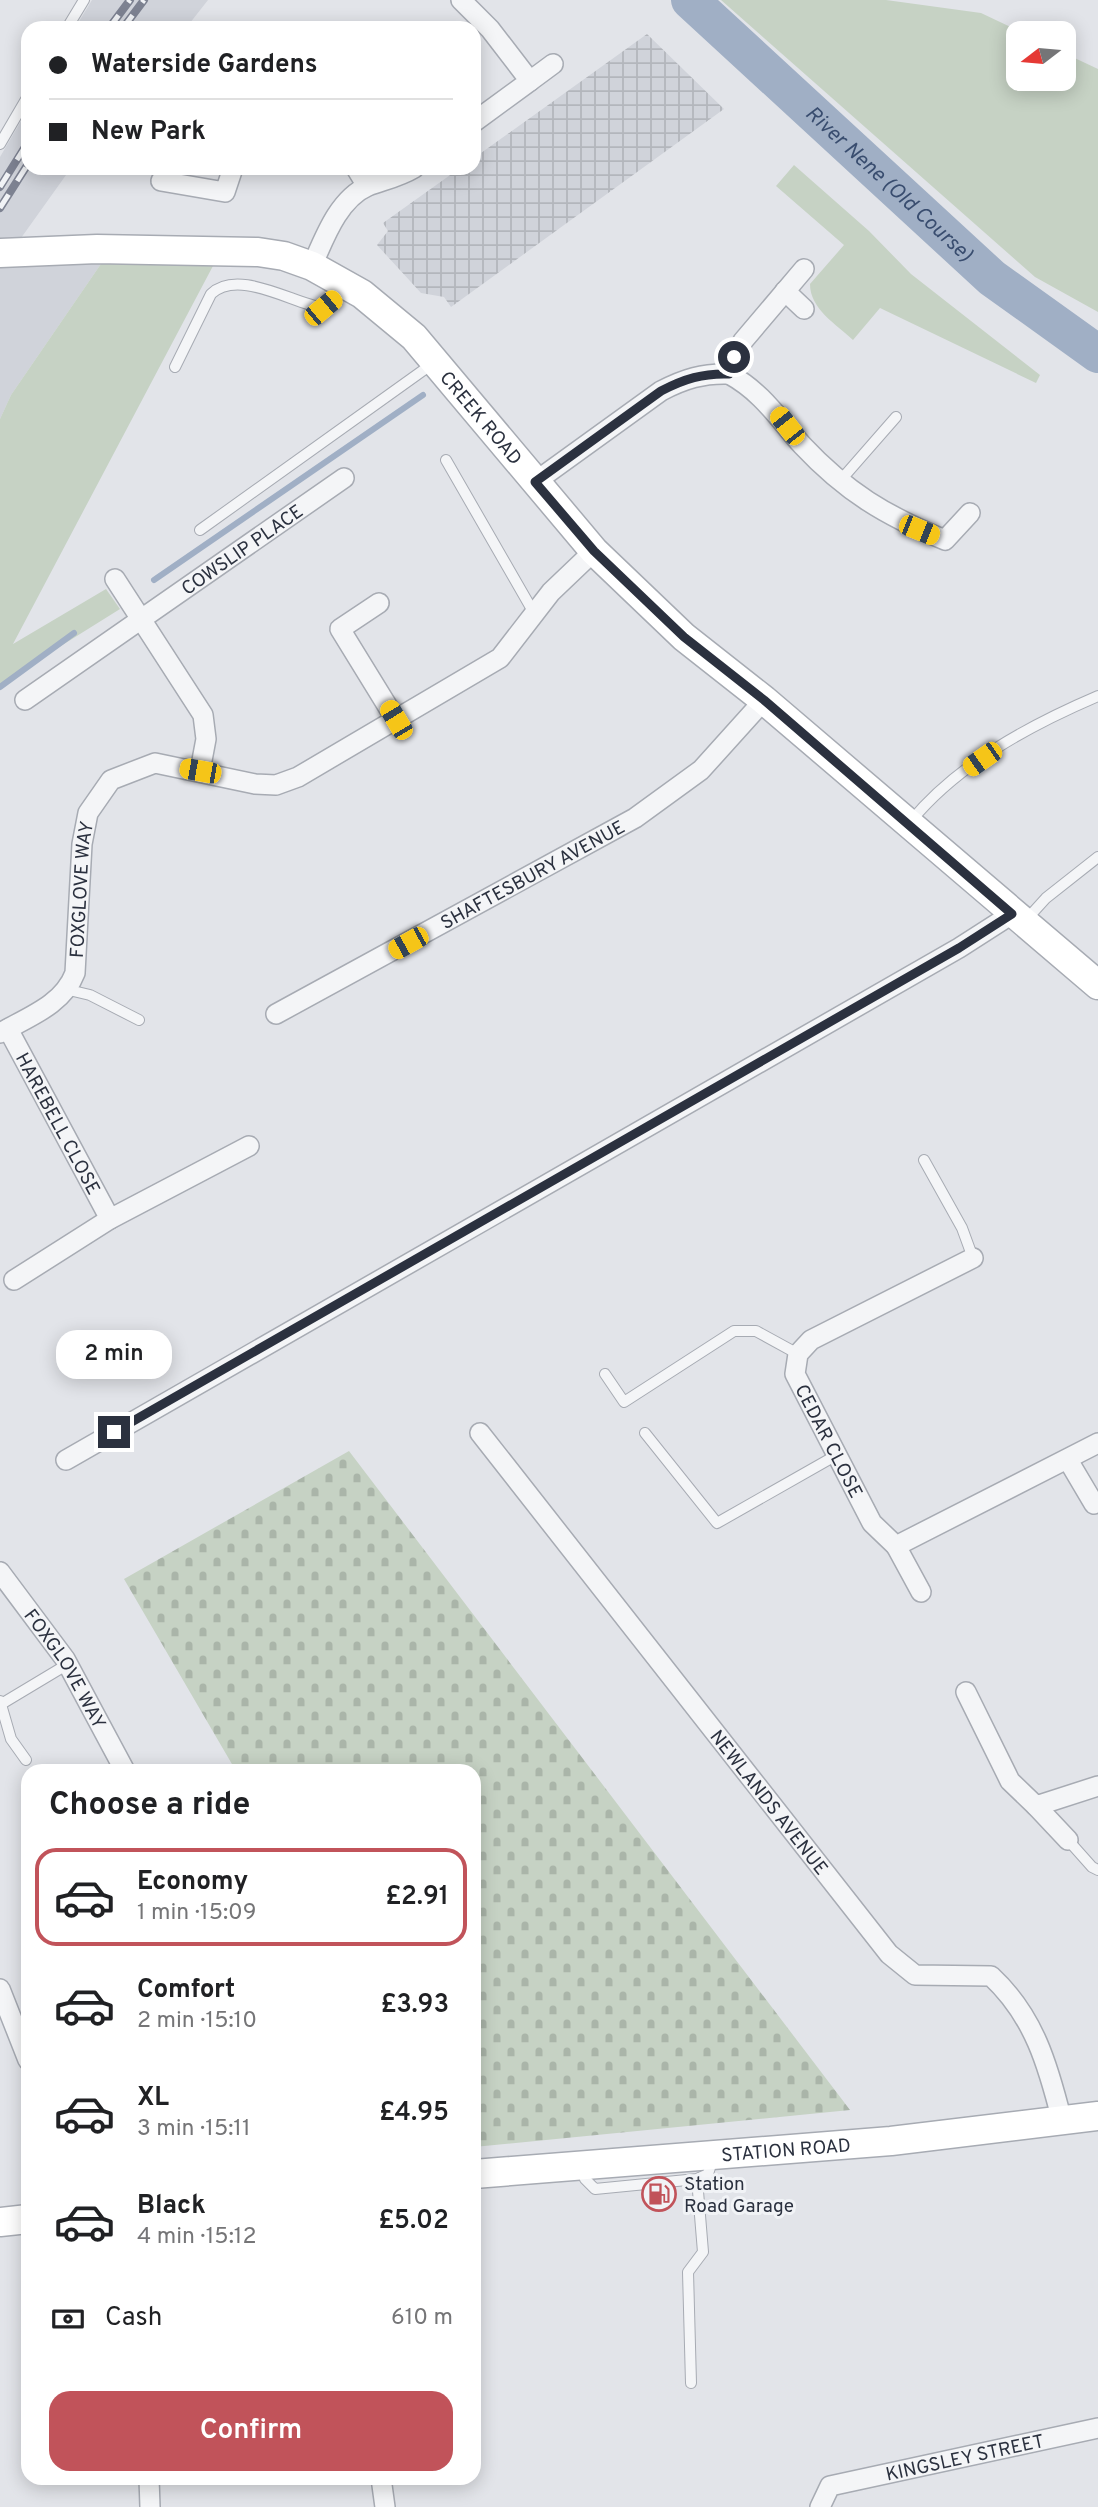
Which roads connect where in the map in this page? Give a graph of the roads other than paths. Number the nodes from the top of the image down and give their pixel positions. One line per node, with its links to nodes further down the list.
1 (84, 0): 3 (lane)
2 (461, 0): 5 (street)
3 (71, 21)
4 (553, 64): 5 (street)
5 (530, 81): 7 (street)
6 (21, 108): 8 (lane)
7 (481, 117)
8 (0, 144)
9 (231, 175): 12 (street)
10 (360, 175): 13 (street)
11 (402, 175): 13 (street)
12 (161, 181)
13 (367, 186): 15 (street)
14 (0, 253): 15 (street, CREEK ROAD)
15 (312, 266): 17 (street, CREEK ROAD)
16 (804, 269): 18 (street)
17 (348, 286): 20 (street, CREEK ROAD); 21 (lane)
18 (785, 292): 19 (street); 22 (street)
19 (803, 309)
20 (435, 362): 27 (street, CREEK ROAD); 29 (lane)
21 (175, 368)
22 (729, 374): 26 (street); 27 (street)
23 (896, 417): 26 (lane)
24 (446, 460): 33 (lane)
25 (344, 478): 34 (street, COWSLIP PLACE)
26 (840, 481): 28 (street)
27 (535, 482): 30 (street, CREEK ROAD)
28 (970, 513)
29 (200, 530)
30 (594, 551): 33 (street, FOXGLOVE WAY); 36 (street, CREEK ROAD)
31 (115, 579): 34 (street)
32 (379, 603): 38 (street)
33 (534, 613): 38 (street, FOXGLOVE WAY)
34 (140, 620): 37 (street, COWSLIP PLACE); 39 (street)
35 (1098, 696): 40 (lane)
36 (764, 700): 40 (street, CREEK ROAD); 45 (street, SHAFTESBURY AVENUE)
37 (25, 701)
38 (396, 720): 39 (street, FOXGLOVE WAY)
39 (200, 771): 44 (street, FOXGLOVE WAY)
40 (909, 824): 42 (street, CREEK ROAD)
41 (1098, 857): 42 (lane)
42 (1018, 918): 43 (street, CREEK ROAD); 59 (street)
43 (1098, 985)
44 (69, 990): 46 (lane); 47 (street)
45 (276, 1014)
46 (139, 1020)
47 (4, 1031): 50 (street, HAREBELL CLOSE)
48 (250, 1146): 50 (street, HAREBELL CLOSE)
49 (923, 1160): 51 (lane)
50 (110, 1219): 52 (street, HAREBELL CLOSE)
51 (973, 1258): 53 (street, CEDAR CLOSE)
52 (14, 1280)
53 (798, 1354): 54 (lane); 58 (street, CEDAR CLOSE)
54 (605, 1374)
55 (480, 1433): 77 (street, NEWLANDS AVENUE)
56 (645, 1433): 58 (lane)
57 (1098, 1443): 60 (street)
58 (835, 1456): 62 (street, CEDAR CLOSE)
59 (65, 1460)
60 (1068, 1460): 61 (street); 62 (street)
61 (1094, 1504)
62 (896, 1546): 64 (street, CEDAR CLOSE)
63 (0, 1572): 65 (street, FOXGLOVE WAY)
64 (921, 1592)
65 (68, 1664): 67 (lane); 69 (street, FOXGLOVE WAY)
66 (967, 1692): 71 (street)
67 (1, 1702): 68 (lane)
68 (26, 1759)
69 (121, 1764)
70 (1098, 1786): 71 (street)
71 (1036, 1806): 72 (street)
72 (1068, 1840): 73 (lane)
73 (1098, 1870)
74 (0, 1989): 75 (street)
75 (21, 2042)
76 (1098, 2116): 77 (street, STATION ROAD)
77 (1062, 2121): 78 (street, STATION ROAD)
78 (714, 2155): 79 (street, STATION ROAD); 81 (lane)
79 (580, 2165): 80 (street, STATION ROAD); 81 (lane)
80 (481, 2173)
81 (697, 2179): 84 (lane)
82 (21, 2220): 83 (street)
83 (0, 2222)
84 (691, 2383)
85 (1098, 2428): 90 (street, KINGSLEY STREET)
86 (149, 2485): 88 (street)
87 (382, 2485): 89 (street)
88 (150, 2507)
89 (385, 2507)
90 (820, 2507)

